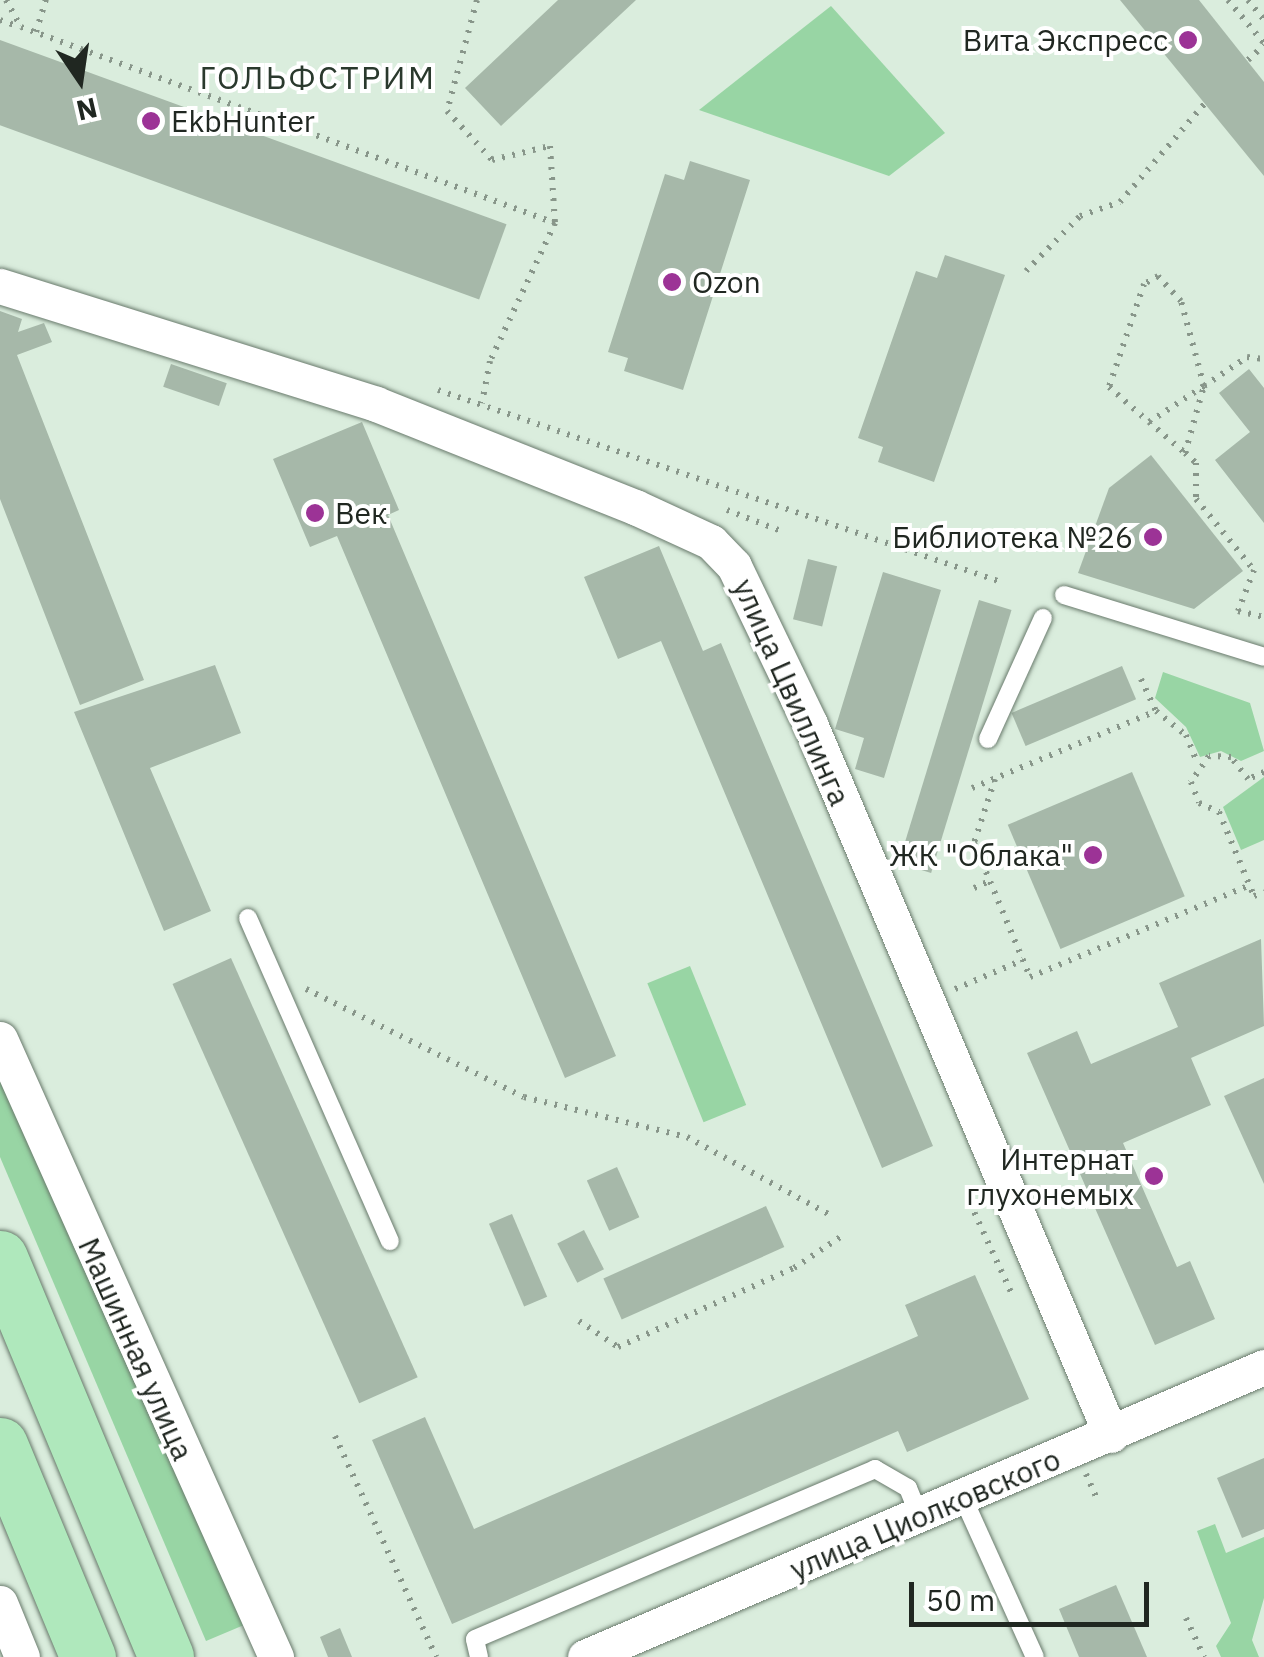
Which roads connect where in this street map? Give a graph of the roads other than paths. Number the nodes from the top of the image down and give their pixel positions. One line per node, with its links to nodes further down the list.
1 (0, 286): 11 (street, улица Цвиллинга)
2 (1064, 595): 4 (lane)
3 (1044, 618): 5 (lane)
4 (1264, 657)
5 (988, 738)
6 (248, 918): 8 (lane)
7 (0, 1039): 19 (street, Машинная улица)
8 (390, 1242)
9 (0, 1258): 18 (main road)
10 (1264, 1367): 11 (street, улица Циолковского)
11 (1111, 1435): 13 (street, улица Циолковского)
12 (0, 1445): 17 (main road)
13 (964, 1500): 14 (street, улица Циолковского); 22 (lane)
14 (920, 1518): 20 (lane); 21 (street, улица Циолковского)
15 (0, 1602): 16 (street)
16 (12, 1647)
17 (88, 1657)
18 (166, 1657)
19 (276, 1657)
20 (478, 1657)
21 (584, 1657)
22 (1035, 1657)

